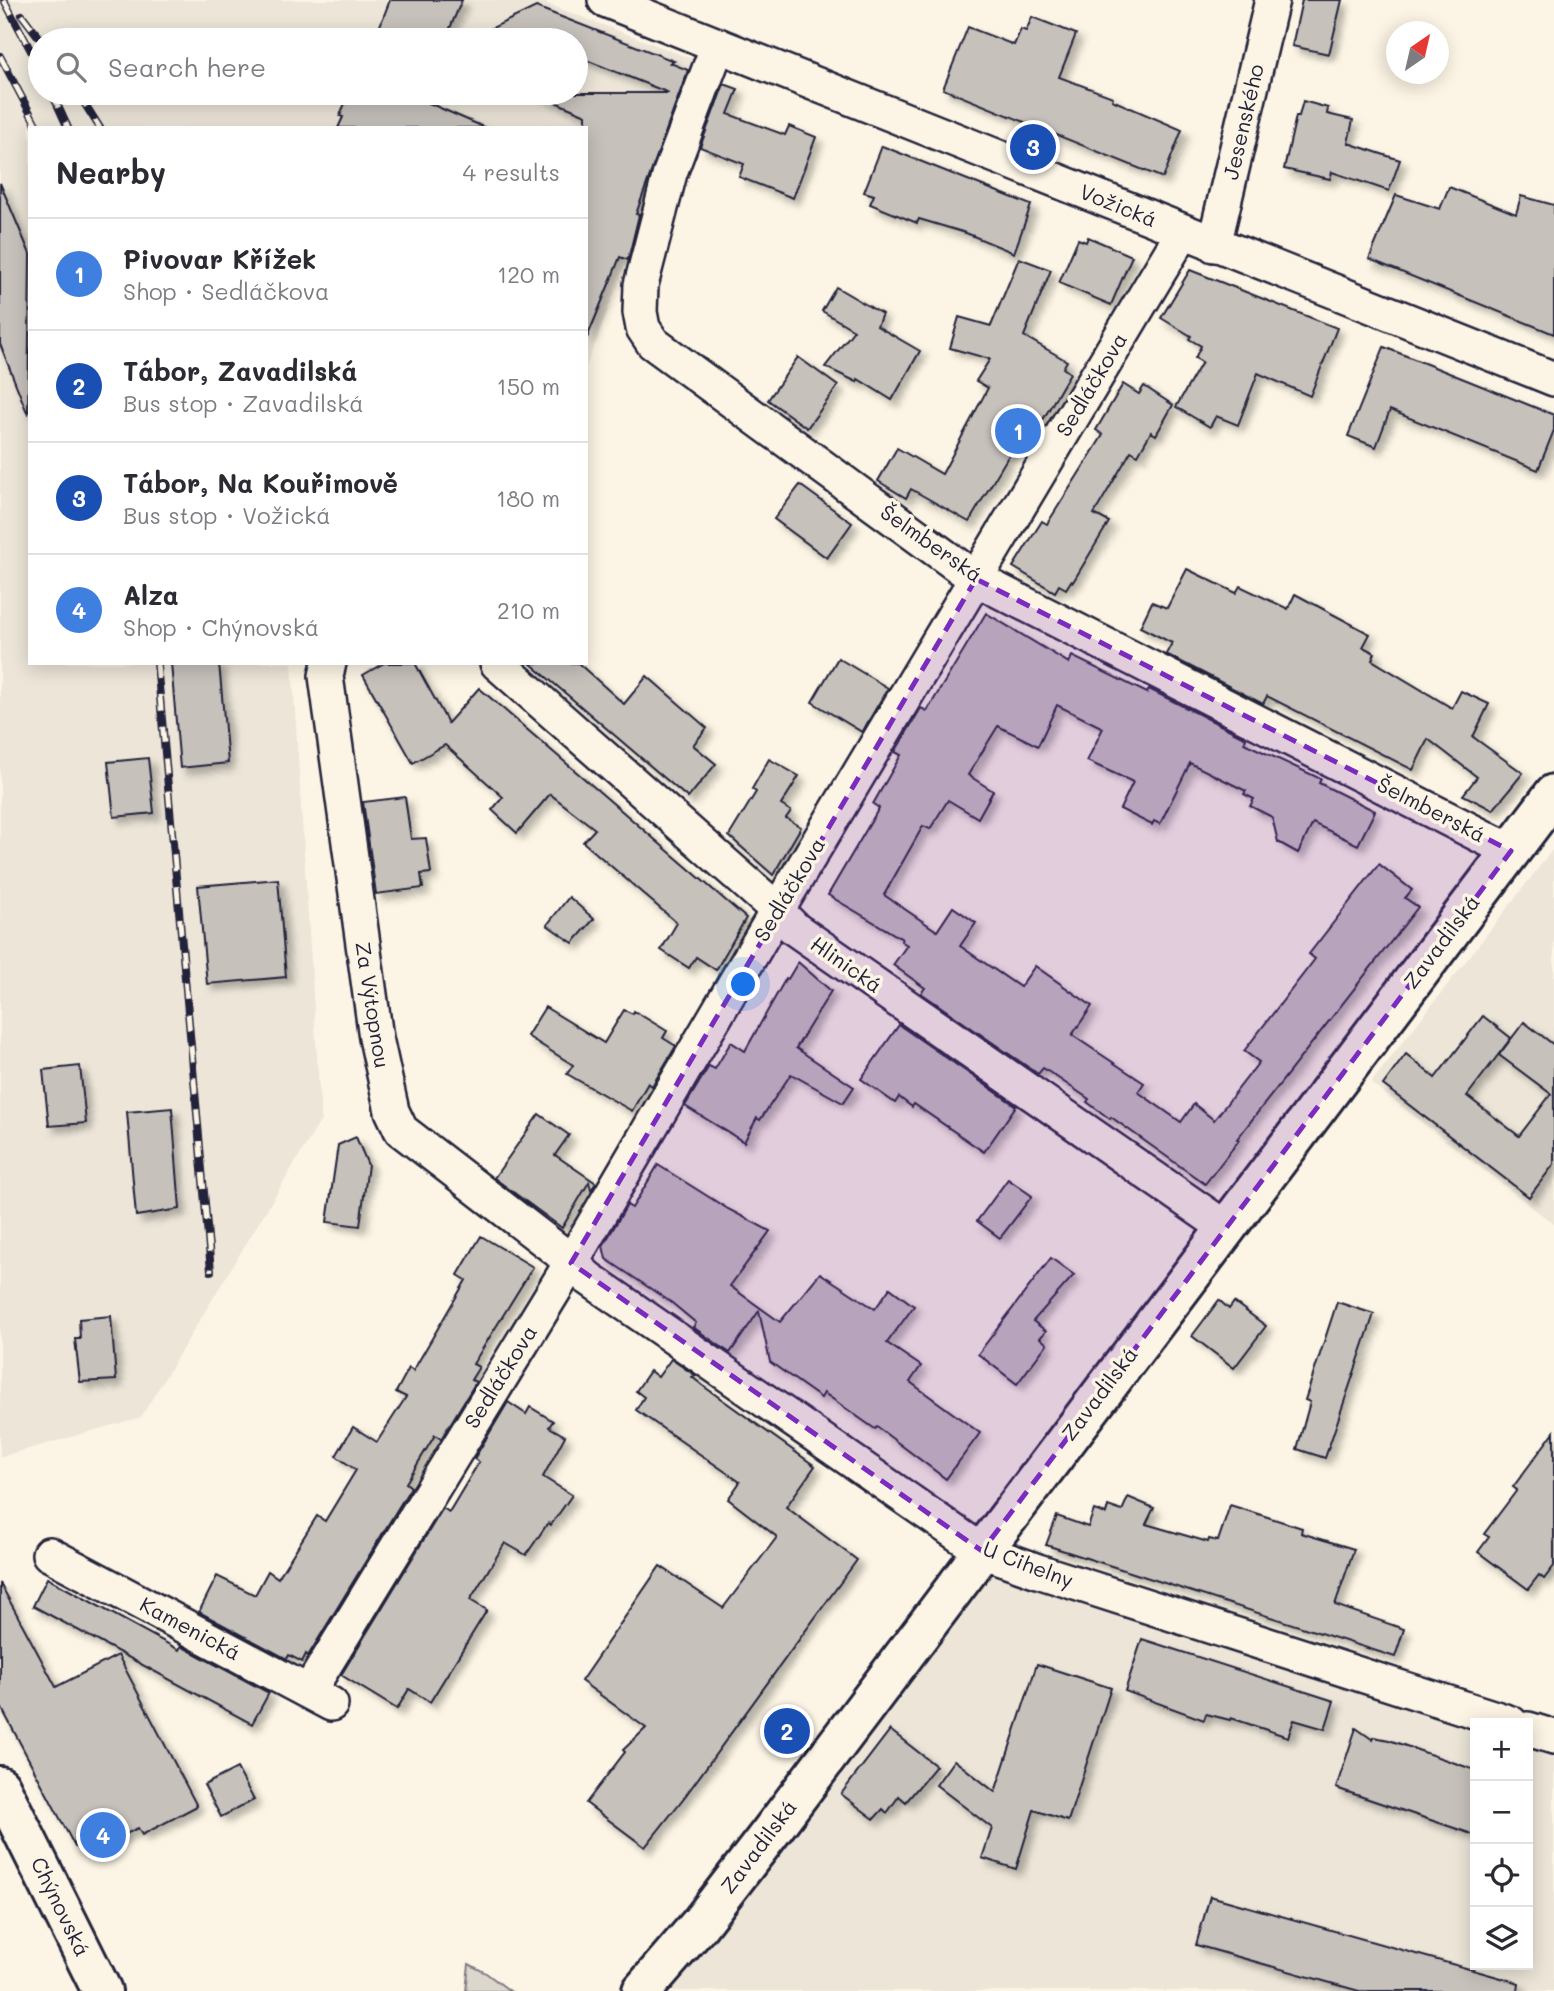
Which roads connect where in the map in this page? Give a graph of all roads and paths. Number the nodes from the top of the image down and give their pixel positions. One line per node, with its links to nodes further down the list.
1 (605, 0): 3 (street, Vožická)
2 (1272, 0): 5 (street, Jesenského)
3 (718, 45): 4 (street, Vožická); 7 (street, Šelmberská)
4 (1183, 232): 5 (street, Vožická); 7 (street, Sedláčkova)
5 (1214, 245): 6 (street, Vožická)
6 (1554, 379)
7 (976, 579): 11 (street, Šelmberská); 12 (street, Sedláčkova)
8 (329, 665): 14 (street, Za Výtopnou)
9 (499, 665): 12 (street, Hlinická)
10 (1554, 794): 11 (main road, Zavadilská)
11 (1511, 851): 13 (main road, Zavadilská)
12 (777, 911): 13 (street, Hlinická); 14 (street, Sedláčkova)
13 (1226, 1228): 15 (main road, Zavadilská)
14 (571, 1263): 15 (street, U Cihelny); 17 (street, Sedláčkova)
15 (982, 1551): 18 (street, U Cihelny); 23 (main road, Zavadilská)
16 (49, 1555): 17 (street, Kamenická)
17 (320, 1698)
18 (1495, 1718)
19 (1533, 1731): 20 (street)
20 (1554, 1737)
21 (0, 1786): 22 (main road, Chýnovská)
22 (102, 1991)
23 (642, 1991)

